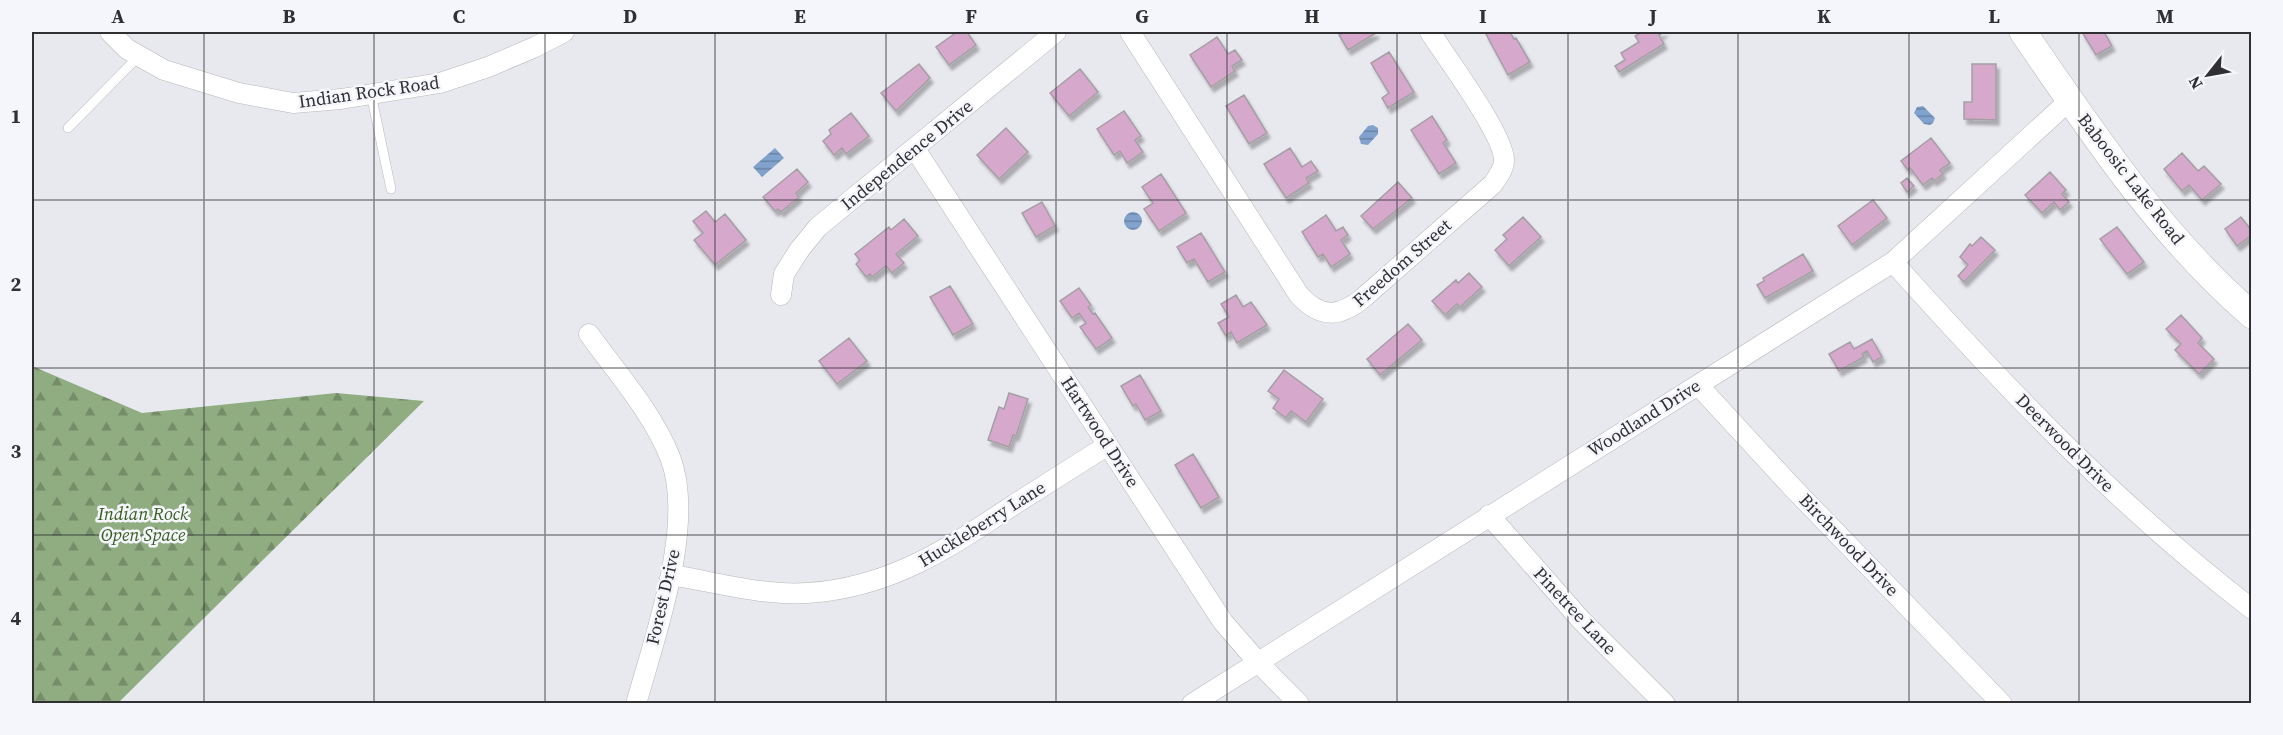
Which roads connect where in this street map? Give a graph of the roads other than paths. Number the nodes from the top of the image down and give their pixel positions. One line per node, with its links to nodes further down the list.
1 (110, 32): 7 (street, Indian Rock Road)
2 (564, 32): 8 (street, Indian Rock Road)
3 (1056, 32): 11 (street, Independence Drive)
4 (1130, 32): 5 (street, Freedom Street)
5 (1430, 32)
6 (2023, 32): 9 (street, Baboosic Lake Road)
7 (139, 56): 8 (street, Indian Rock Road); 10 (lane)
8 (371, 94): 12 (lane)
9 (2071, 99): 13 (street, Woodland Drive); 15 (street, Baboosic Lake Road)
10 (68, 128)
11 (915, 149): 14 (street, Independence Drive); 18 (street, Hartwood Drive)
12 (391, 189)
13 (1893, 262): 17 (street, Woodland Drive); 21 (street, Deerwood Drive)
14 (781, 295)
15 (2250, 312)
16 (589, 334): 20 (street, Forest Drive)
17 (1698, 385): 19 (street, Woodland Drive); 27 (street, Birchwood Drive)
18 (1108, 445): 20 (street, Huckleberry Lane); 22 (street, Hartwood Drive)
19 (1489, 514): 22 (street, Woodland Drive); 26 (street, Pinetree Lane)
20 (671, 574): 23 (street, Forest Drive)
21 (2252, 609)
22 (1257, 661): 24 (street, Woodland Drive); 25 (street, Hartwood Drive)
23 (636, 704)
24 (1192, 704)
25 (1299, 704)
26 (1665, 704)
27 (2001, 704)

